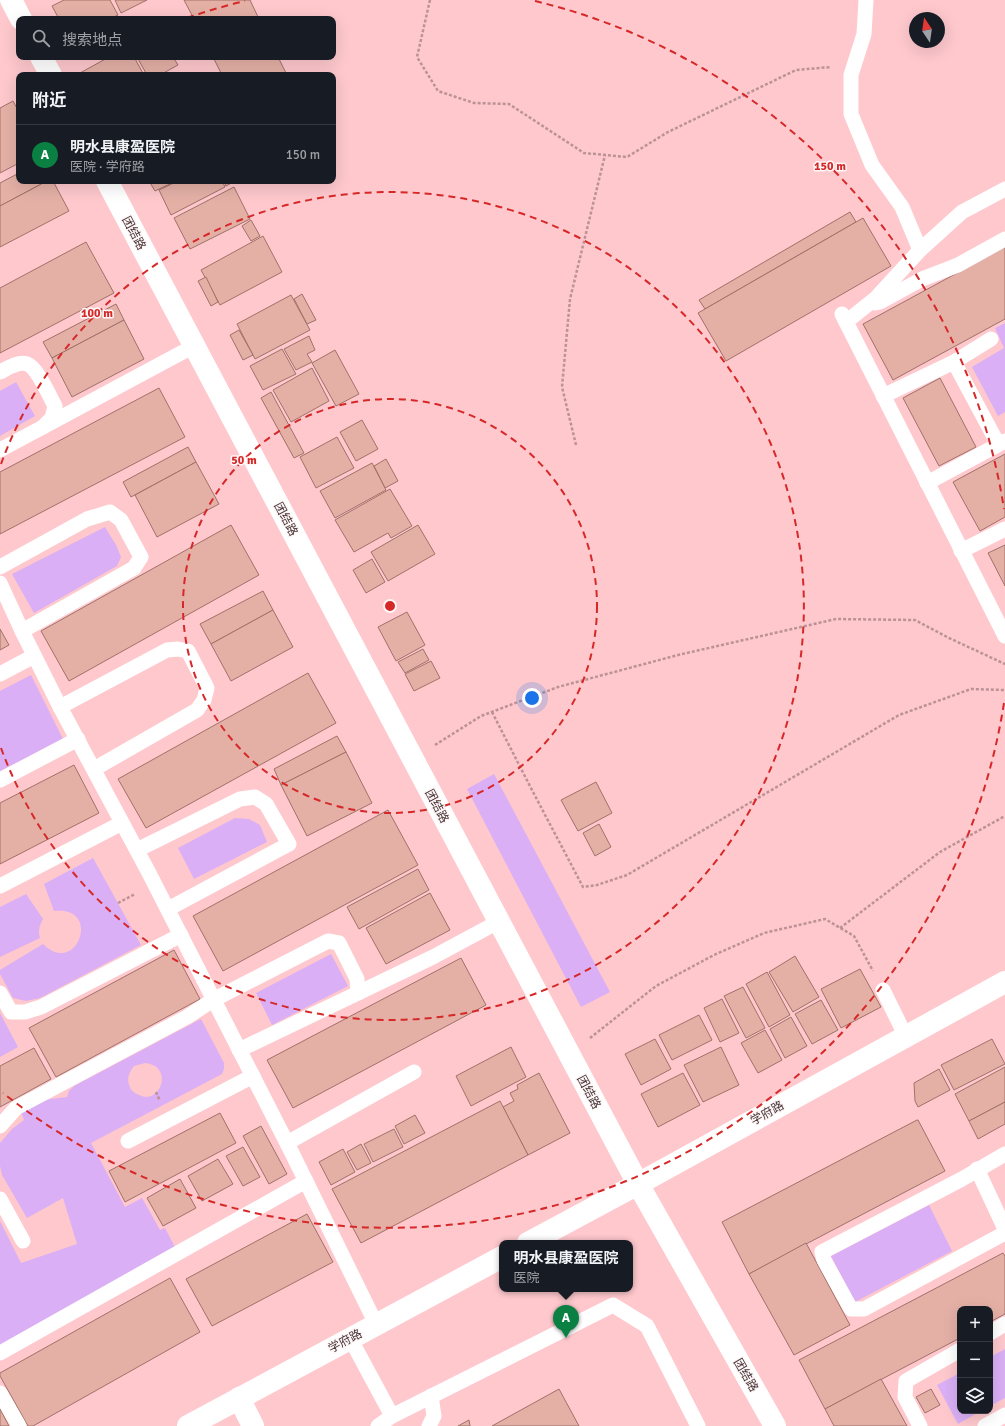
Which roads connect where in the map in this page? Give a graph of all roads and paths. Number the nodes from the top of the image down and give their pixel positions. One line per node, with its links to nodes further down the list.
1 (11, 0): 4 (street)
2 (430, 0): 8 (path)
3 (866, 0): 6 (lane)
4 (19, 16)
5 (43, 60): 7 (street)
6 (854, 64): 8 (path); 12 (lane)
7 (49, 72)
8 (605, 155): 21 (path)
9 (109, 184): 15 (street, 团结路)
10 (1005, 189): 12 (lane)
11 (1005, 239): 13 (lane)
12 (920, 250): 13 (lane)
13 (870, 303): 18 (lane)
14 (991, 339): 16 (lane)
15 (194, 346): 19 (lane); 37 (street, 团结路)
16 (954, 362): 18 (lane); 20 (lane)
17 (0, 372): 19 (lane)
18 (883, 396): 23 (lane)
19 (43, 427): 22 (lane)
20 (1002, 443): 23 (lane)
21 (576, 446)
22 (0, 450)
23 (927, 484): 25 (lane)
24 (1005, 529): 25 (lane)
25 (961, 551): 29 (lane)
26 (0, 567): 28 (lane)
27 (0, 583): 28 (lane)
28 (22, 631): 30 (lane)
29 (1005, 636)
30 (34, 656): 32 (lane); 34 (lane)
31 (1005, 664): 35 (path)
32 (0, 674)
33 (1005, 690): 35 (path)
34 (60, 707): 36 (lane); 38 (lane)
35 (492, 712): 37 (path)
36 (78, 739): 38 (lane); 39 (lane)
37 (413, 759): 45 (street, 团结路)
38 (94, 769): 41 (lane)
39 (0, 780)
40 (1005, 816): 46 (path)
41 (122, 823): 42 (lane); 43 (lane)
42 (137, 850): 44 (lane); 44 (lane)
43 (0, 886)
44 (168, 909): 47 (lane)
45 (498, 922): 51 (lane); 55 (street, 团结路)
46 (840, 928): 49 (path); 55 (path)
47 (181, 935): 50 (lane); 52 (lane)
48 (1005, 982): 53 (street, 学府路)
49 (883, 990): 53 (lane)
50 (0, 993)
51 (358, 993): 52 (lane); 54 (lane)
52 (213, 1000): 54 (lane); 58 (lane)
53 (906, 1037): 64 (street, 学府路)
54 (240, 1050): 57 (lane)
55 (569, 1054): 64 (street, 团结路)
56 (414, 1072): 60 (lane)
57 (252, 1076): 59 (lane); 60 (lane)
58 (0, 1126)
59 (128, 1141)
60 (287, 1143): 63 (lane)
61 (1005, 1154): 62 (lane)
62 (978, 1170): 66 (lane); 67 (lane)
63 (306, 1181): 71 (lane); 76 (lane)
64 (638, 1184): 68 (street, 学府路); 88 (street, 团结路)
65 (0, 1199): 69 (lane)
66 (1005, 1229)
67 (1005, 1233)
68 (534, 1240)
69 (23, 1241)
70 (499, 1259): 71 (street, 学府路)
71 (376, 1324): 74 (street, 学府路)
72 (1005, 1324): 73 (lane)
73 (993, 1331)
74 (350, 1338): 79 (street, 学府路); 81 (lane)
75 (957, 1352): 89 (lane)
76 (0, 1353)
77 (0, 1393): 82 (lane)
78 (431, 1396): 81 (lane); 86 (lane); 87 (lane)
79 (239, 1398): 83 (street, 学府路); 84 (street)
80 (1005, 1415): 90 (lane)
81 (392, 1416): 85 (lane)
82 (18, 1426)
83 (188, 1426)
84 (253, 1426)
85 (378, 1426)
86 (429, 1426)
87 (698, 1426)
88 (775, 1426)
89 (920, 1426)
90 (985, 1426)

